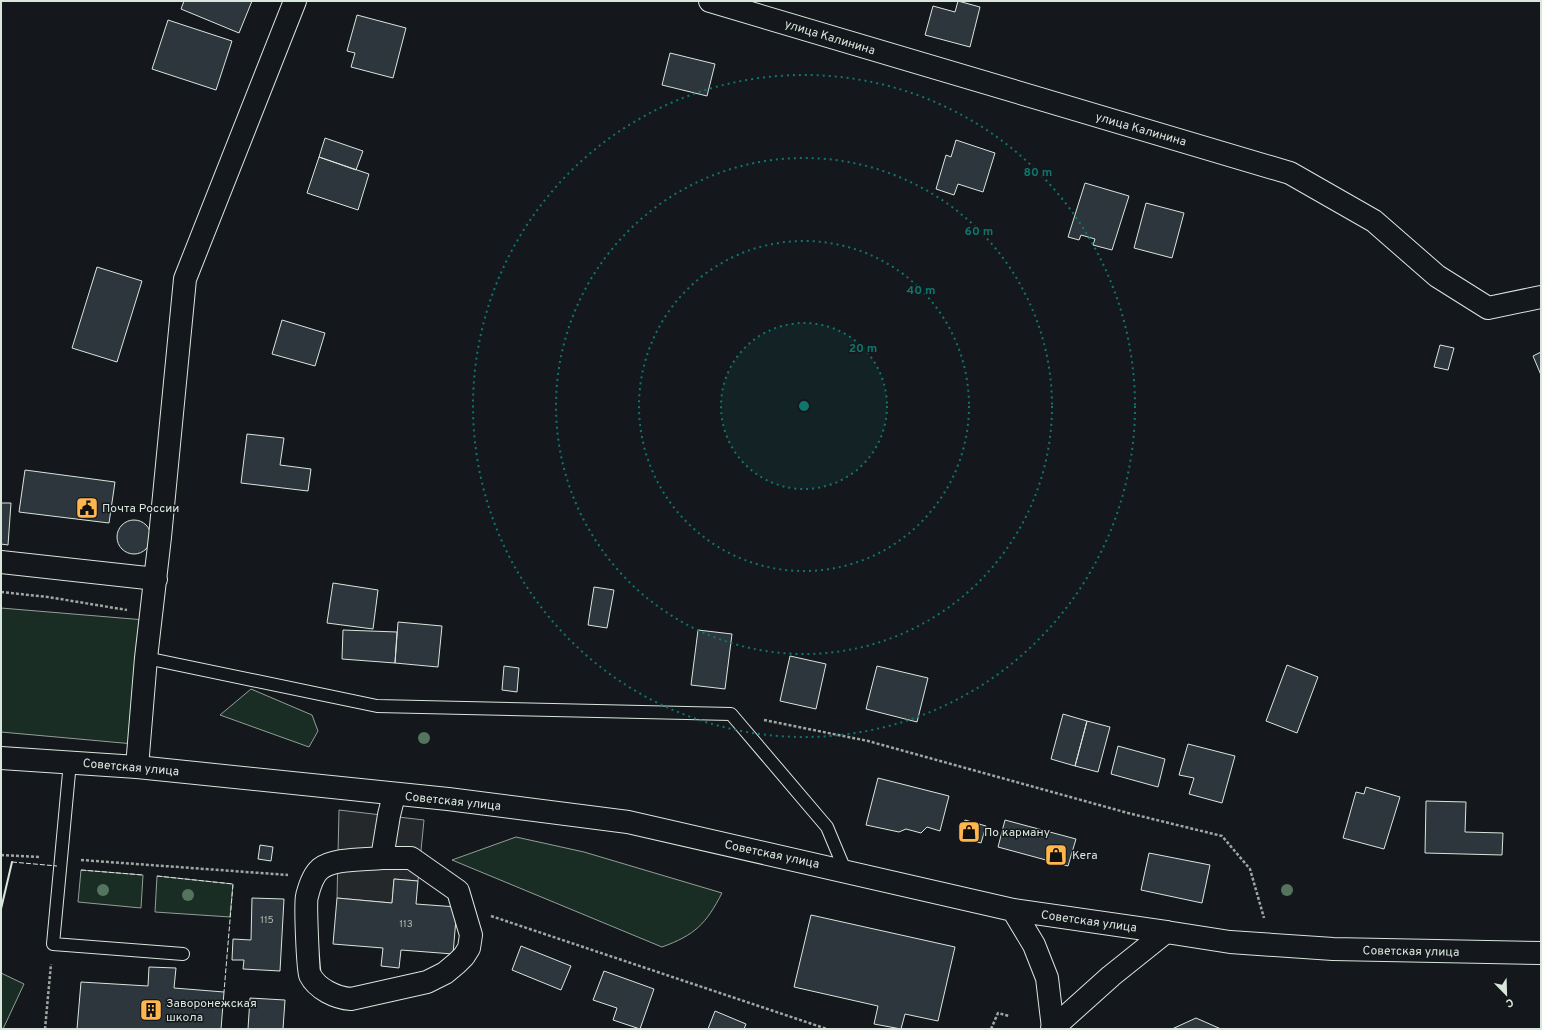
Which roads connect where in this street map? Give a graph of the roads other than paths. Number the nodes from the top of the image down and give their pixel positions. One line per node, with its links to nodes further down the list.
1 (295, 1): 5 (street)
2 (710, 1): 3 (street, улица Калинина)
3 (1541, 297)
4 (1, 562): 5 (street)
5 (156, 579): 6 (street)
6 (146, 658): 9 (street); 12 (lane)
7 (1, 758): 8 (street, Советская улица)
8 (70, 762): 9 (street, Советская улица); 16 (lane)
9 (137, 767): 10 (street, Советская улица)
10 (394, 795): 11 (street); 12 (street, Советская улица)
11 (382, 858): 11 (street)
12 (845, 870): 13 (street, Советская улица)
13 (1013, 910): 14 (street, Советская улица); 17 (street)
14 (1166, 932): 15 (street, Советская улица); 17 (street)
15 (1541, 953)
16 (183, 954)
17 (1053, 1028)

